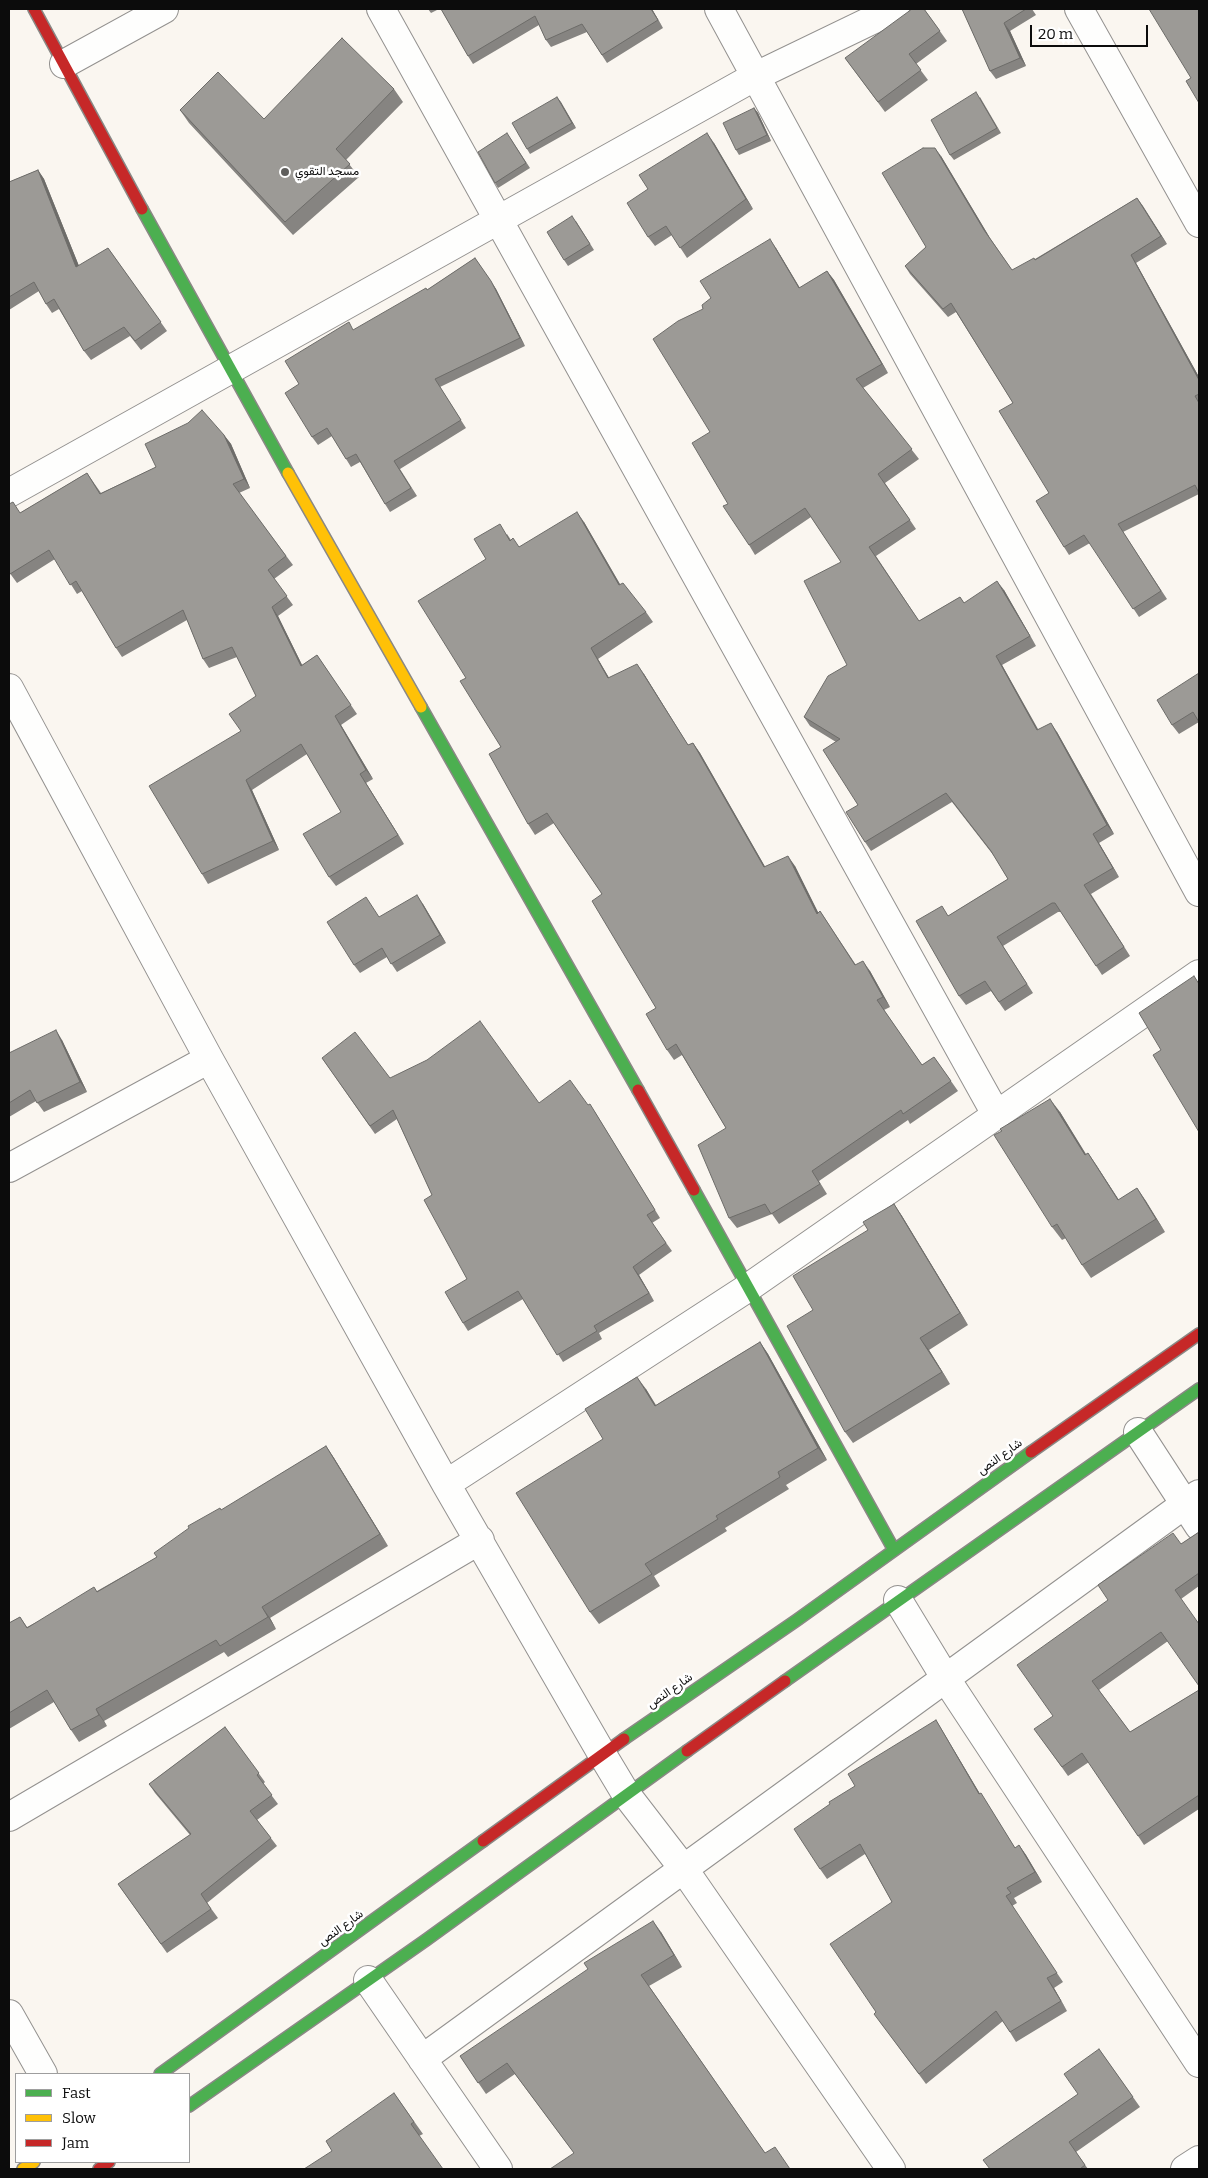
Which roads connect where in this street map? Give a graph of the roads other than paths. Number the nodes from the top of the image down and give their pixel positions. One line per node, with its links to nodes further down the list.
1 (34, 9): 7 (main road)
2 (164, 9): 7 (street)
3 (381, 9): 9 (street)
4 (719, 9): 8 (street)
5 (895, 9): 8 (street)
6 (1079, 9): 10 (street)
7 (64, 64): 11 (main road)
8 (756, 76): 9 (street); 14 (street)
9 (499, 218): 11 (street); 17 (street)
10 (1199, 223)
11 (230, 371): 12 (street); 19 (main road)
12 (9, 493)
13 (9, 688): 16 (street)
14 (1199, 892)
15 (1199, 974): 17 (street)
16 (209, 1059): 18 (street); 23 (street)
17 (997, 1116): 19 (street)
18 (9, 1168)
19 (749, 1287): 23 (street); 26 (main road)
20 (1199, 1334): 26 (main road, شارع النص)
21 (1199, 1389): 22 (main road)
22 (1138, 1432): 24 (street); 27 (main road)
23 (446, 1484): 25 (street)
24 (1195, 1508): 28 (street)
25 (480, 1540): 29 (street); 31 (street)
26 (894, 1550): 29 (main road, شارع النص)
27 (898, 1600): 28 (street); 30 (main road)
28 (946, 1679): 32 (street); 36 (street)
29 (602, 1754): 30 (street); 38 (main road, شارع النص)
30 (626, 1794): 32 (street); 33 (main road)
31 (9, 1817)
32 (683, 1868): 35 (street); 42 (street)
33 (368, 1980): 35 (street); 39 (main road)
34 (9, 2014): 37 (street)
35 (422, 2059): 41 (street)
36 (1199, 2064)
37 (42, 2073)
38 (161, 2073)
39 (190, 2105)
40 (1199, 2160): 43 (street)
41 (498, 2169)
42 (891, 2169)
43 (1185, 2169)

